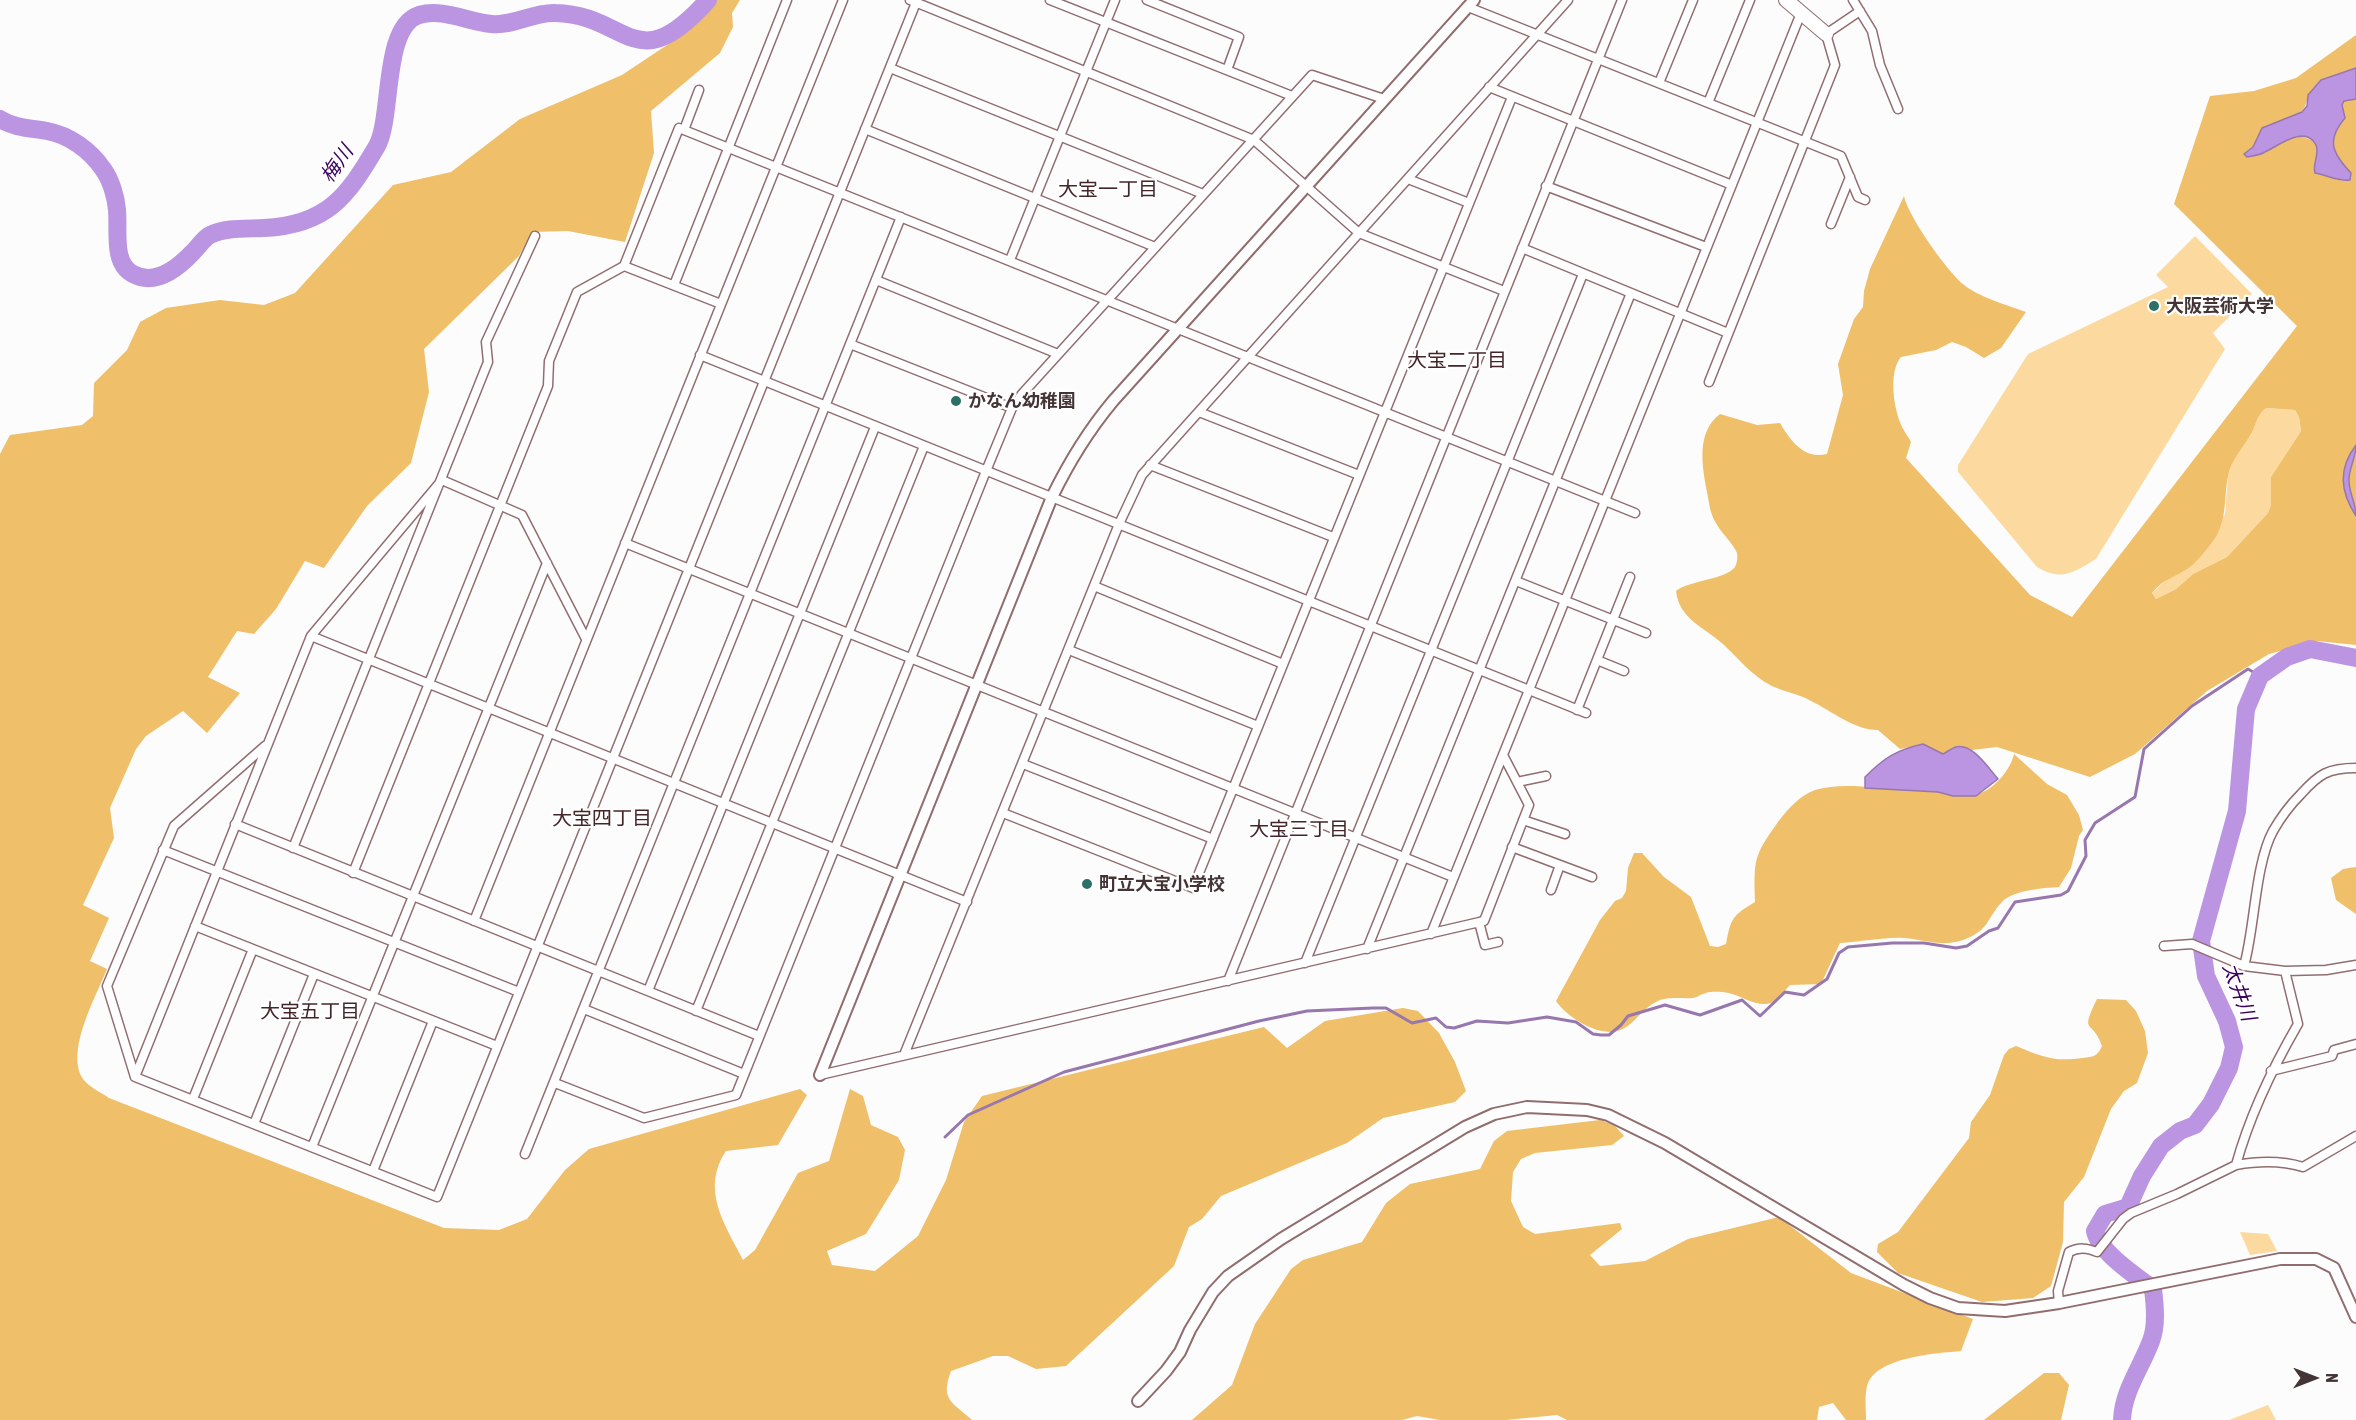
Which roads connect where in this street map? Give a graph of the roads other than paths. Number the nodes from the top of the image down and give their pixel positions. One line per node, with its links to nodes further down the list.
1 (787, 0): 38 (street)
2 (843, 0): 39 (street)
3 (1050, 0): 16 (street)
4 (1115, 0): 16 (street)
5 (1147, 0): 21 (street)
6 (1568, 0): 17 (street)
7 (1622, 0): 19 (street)
8 (1693, 0): 23 (street)
9 (1750, 0): 29 (street)
10 (1786, 0): 15 (main road)
11 (1853, 0): 14 (street)
12 (914, 1): 20 (street); 22 (street)
13 (1471, 3): 17 (street); 28 (street)
14 (1860, 11): 18 (street); 30 (street)
15 (1801, 13): 18 (main road); 32 (street)
16 (1106, 23): 21 (street); 22 (street)
17 (1538, 34): 19 (street); 24 (street)
18 (1826, 34): 37 (street)
19 (1598, 59): 23 (street); 31 (street)
20 (890, 68): 33 (street); 35 (street)
21 (1227, 70): 26 (street)
22 (1086, 71): 35 (street); 36 (street)
23 (1659, 83): 29 (street)
24 (1489, 87): 27 (street); 41 (street)
25 (699, 90): 34 (street)
26 (1292, 96): 28 (street); 36 (street)
27 (1512, 97): 31 (street); 49 (street)
28 (1384, 99): 42 (street)
29 (1708, 103): 32 (street)
30 (1898, 109)
31 (1572, 121): 43 (street); 44 (street)
32 (1756, 122): 37 (street); 43 (street)
33 (865, 129): 45 (street); 47 (street)
34 (684, 130): 38 (street); 58 (street)
35 (1060, 136): 46 (street); 47 (street)
36 (1254, 140): 42 (street); 46 (street)
37 (1806, 142): 40 (street); 69 (street)
38 (728, 148): 39 (street); 62 (street)
39 (777, 168): 45 (street); 66 (street)
40 (1850, 177): 48 (street); 51 (street)
41 (1408, 179): 49 (street); 52 (street)
42 (1306, 184): 52 (street); 68 (street)
43 (1732, 185): 55 (street)
44 (1546, 186): 55 (street); 56 (street)
45 (840, 193): 50 (street); 74 (street)
46 (1203, 194): 54 (street)
47 (1035, 198): 54 (street); 57 (street)
48 (1865, 200)
49 (1469, 203): 59 (street)
50 (901, 217): 57 (street); 61 (street)
51 (1831, 224)
52 (1359, 233): 59 (street); 73 (street)
53 (535, 236): 87 (street)
54 (1155, 247): 65 (street)
55 (1706, 247): 67 (street)
56 (1522, 248): 60 (street); 63 (street)
57 (1010, 260): 65 (street)
58 (624, 266): 62 (street); 91 (street)
59 (1444, 266): 63 (street); 79 (street)
60 (1583, 274): 64 (street); 83 (street)
61 (876, 280): 70 (street); 71 (street)
62 (674, 285): 66 (street)
63 (1504, 291): 81 (street)
64 (1631, 293): 67 (street); 88 (street)
65 (1108, 300): 68 (street); 71 (street)
66 (721, 304): 72 (street)
67 (1679, 313): 69 (street); 90 (street)
68 (1177, 329): 73 (street); 89 (street)
69 (1728, 333): 75 (street)
70 (850, 344): 76 (street); 77 (street)
71 (1058, 354): 77 (street)
72 (700, 355): 74 (street); 95 (street)
73 (1247, 357): 78 (street); 79 (street)
74 (764, 381): 76 (street); 97 (street)
75 (1709, 382)
76 (825, 406): 80 (street); 101 (street)
77 (1012, 408): 85 (street)
78 (1199, 412): 84 (street); 86 (street)
79 (1384, 413): 81 (street); 86 (street)
80 (875, 427): 82 (street); 104 (street)
81 (1445, 437): 83 (street); 106 (street)
82 (924, 446): 85 (street); 107 (street)
83 (1506, 462): 88 (street); 112 (street)
84 (1150, 465): 93 (street); 94 (street)
85 (987, 471): 89 (street); 113 (street)
86 (1359, 475): 94 (street)
87 (442, 480): 91 (street); 109 (street); 114 (street)
88 (1555, 482): 90 (street); 99 (street)
89 (1052, 497): 93 (street); 120 (street)
90 (1604, 502): 92 (street); 102 (street)
91 (500, 507): 96 (street); 119 (street)
92 (1635, 513)
93 (1119, 524): 100 (street); 103 (street)
94 (1333, 537): 103 (street)
95 (625, 543): 97 (street); 110 (street)
96 (547, 563): 110 (street); 122 (street)
97 (689, 569): 101 (street); 128 (street)
98 (1630, 577): 105 (street)
99 (1515, 581): 102 (street); 118 (street)
100 (1094, 586): 111 (street); 116 (street)
101 (750, 594): 104 (street); 133 (street)
102 (1564, 600): 105 (street); 121 (street)
103 (1308, 601): 106 (street); 116 (street)
104 (800, 614): 107 (street); 135 (street)
105 (1613, 620): 108 (street); 115 (street)
106 (1369, 625): 112 (street); 137 (street)
107 (849, 633): 113 (street); 139 (street)
108 (1646, 633)
109 (311, 636): 114 (street); 126 (street)
110 (585, 639): 125 (street)
111 (1068, 650): 123 (street); 124 (street)
112 (1431, 651): 118 (street); 142 (street)
113 (912, 659): 120 (street); 144 (street)
114 (369, 660): 119 (street); 146 (street)
115 (1597, 660): 117 (street); 121 (street)
116 (1283, 664): 124 (street)
117 (1624, 670)
118 (1480, 671): 121 (street); 148 (street)
119 (428, 684): 122 (street); 151 (street)
120 (977, 685): 123 (street); 152 (street)
121 (1528, 690): 127 (street)
122 (488, 708): 125 (street); 156 (street)
123 (1043, 712): 129 (street); 134 (street)
124 (1258, 726): 134 (street)
125 (549, 733): 128 (street); 158 (street)
126 (268, 744): 140 (street); 147 (street)
127 (1503, 755): 132 (street); 153 (street)
128 (612, 758): 133 (street); 164 (street)
129 (1023, 764): 136 (street); 143 (street)
130 (2356, 768): 170 (street)
131 (1546, 776): 132 (street)
132 (1517, 782): 138 (street)
133 (675, 783): 135 (street); 172 (street)
134 (1233, 790): 137 (street); 143 (street)
135 (723, 802): 139 (street); 175 (street)
136 (1004, 813): 143 (street); 157 (street)
137 (1294, 813): 142 (street); 174 (street)
138 (1523, 820): 141 (street); 145 (street)
139 (772, 822): 144 (street); 179 (street)
140 (235, 824): 146 (street); 150 (street)
141 (1565, 834)
142 (1356, 838): 148 (street); 168 (street)
143 (1213, 839)
144 (835, 847): 152 (street); 181 (street)
145 (1512, 847): 149 (street); 159 (street)
146 (293, 848): 151 (street)
147 (164, 850): 150 (street); 188 (street)
148 (1405, 858): 153 (street); 167 (street)
149 (1560, 865): 154 (street); 155 (street)
150 (216, 871): 160 (street); 162 (street)
151 (353, 873): 156 (street)
152 (901, 874): 157 (street); 187 (street)
153 (1453, 877): 161 (street)
154 (1592, 877)
155 (1551, 890)
156 (413, 897): 158 (street); 162 (street)
157 (967, 902): 184 (street)
158 (474, 921): 164 (street)
159 (1479, 922): 161 (street); 163 (street)
160 (195, 926): 166 (street); 188 (street)
161 (1431, 934): 167 (street)
162 (395, 942): 176 (street); 177 (street)
163 (1498, 942)
164 (537, 946): 172 (street); 176 (street)
165 (2164, 946): 170 (street)
166 (253, 949): 173 (street); 190 (street)
167 (1367, 949): 168 (street)
168 (1305, 963): 174 (street)
169 (2356, 965): 171 (street)
170 (2244, 966): 171 (street)
171 (2285, 971): 185 (street)
172 (599, 972): 175 (street); 178 (street)
173 (314, 974): 177 (street); 191 (street)
174 (1227, 981): 184 (street)
175 (648, 991): 179 (street)
176 (519, 992): 183 (street)
177 (373, 997): 180 (street); 193 (street)
178 (584, 1009): 186 (street); 189 (street)
179 (696, 1011): 181 (street)
180 (433, 1021): 183 (street); 196 (street)
181 (759, 1036): 186 (street)
182 (2356, 1044): 185 (street)
183 (497, 1046): 196 (street)
184 (904, 1055): 187 (street)
185 (2271, 1071): 195 (street)
186 (744, 1074): 189 (street)
187 (820, 1075)
188 (135, 1077): 190 (street)
189 (555, 1083): 194 (street)
190 (193, 1099): 191 (street)
191 (254, 1124): 193 (street)
192 (2356, 1136): 195 (street)
193 (312, 1147): 196 (street)
194 (525, 1154)
195 (2236, 1165): 197 (street)
196 (373, 1171)
197 (2059, 1303): 198 (street); 199 (street)
198 (2356, 1317)
199 (1138, 1401)

